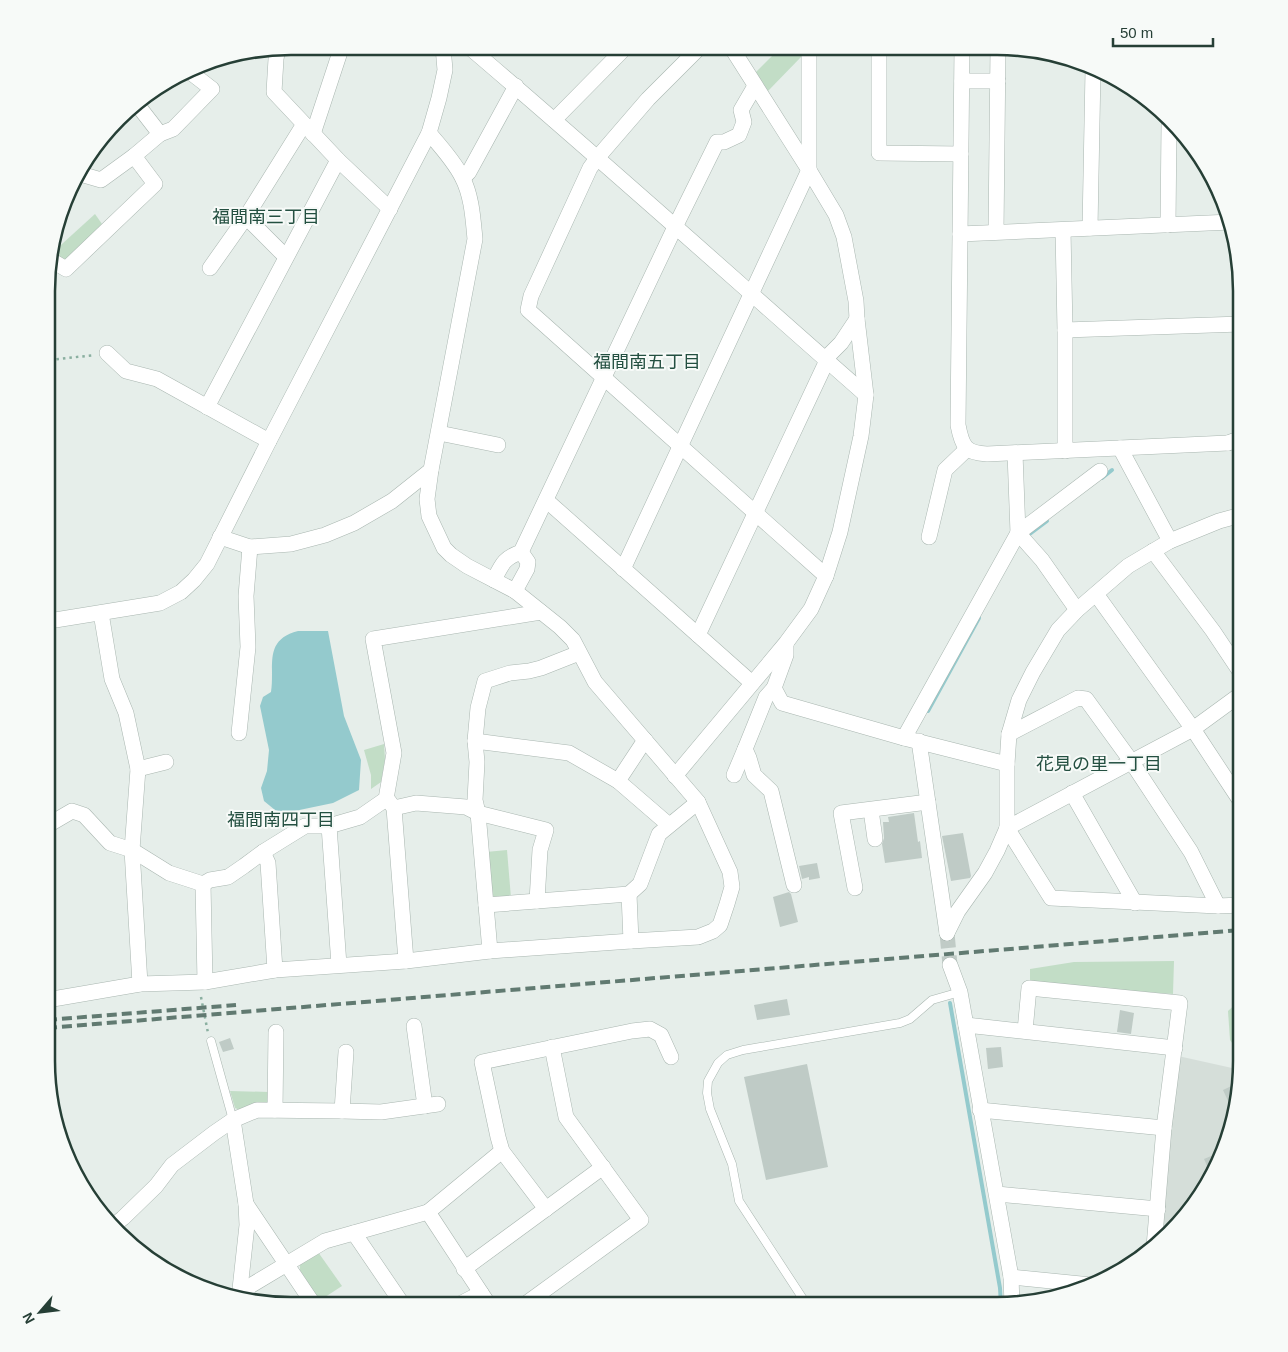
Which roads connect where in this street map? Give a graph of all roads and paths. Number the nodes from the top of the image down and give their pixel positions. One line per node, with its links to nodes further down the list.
1 (338, 55): 20 (street)
2 (444, 55): 22 (street)
3 (479, 55): 16 (street)
4 (618, 55): 19 (street)
5 (692, 55): 26 (street)
6 (735, 55): 17 (street)
7 (810, 55): 28 (street)
8 (879, 55): 24 (street)
9 (962, 55): 14 (street)
10 (998, 55): 15 (street)
11 (277, 56): 20 (street)
12 (194, 75): 23 (street)
13 (1093, 75): 36 (street)
14 (962, 81): 15 (street); 24 (street)
15 (998, 81): 38 (street)
16 (516, 86): 19 (street); 30 (street)
17 (755, 86): 28 (street); 35 (street)
18 (141, 109): 23 (street)
19 (554, 120): 26 (street)
20 (308, 129): 27 (street); 32 (street)
21 (1169, 129): 34 (street)
22 (429, 133): 30 (street); 31 (street)
23 (160, 134): 25 (street)
24 (961, 154): 39 (street)
25 (134, 156): 29 (street); 41 (street)
26 (598, 157): 35 (street); 50 (street)
27 (338, 160): 31 (street); 40 (street)
28 (810, 170): 43 (street); 44 (street)
29 (86, 175)
30 (463, 178): 53 (street)
31 (390, 210): 55 (street)
32 (246, 217): 40 (street); 42 (street)
33 (1222, 222): 34 (street)
34 (1168, 225): 36 (street)
35 (675, 227): 43 (street); 50 (street)
36 (1090, 228): 37 (street)
37 (1063, 230): 38 (street); 46 (street)
38 (996, 232): 39 (street)
39 (960, 234): 59 (street)
40 (286, 257): 52 (street)
41 (57, 263)
42 (210, 268)
43 (752, 294): 49 (street); 57 (street)
44 (857, 319): 49 (street); 51 (street)
45 (1233, 324): 46 (street)
46 (1065, 330): 60 (street)
47 (107, 353): 48 (path); 52 (street)
48 (55, 359)
49 (827, 360): 51 (street); 65 (street)
50 (604, 378): 57 (street); 64 (street)
51 (866, 395): 75 (street)
52 (207, 407): 55 (street)
53 (439, 432): 56 (street); 62 (street)
54 (1233, 440): 58 (street)
55 (268, 441): 68 (street)
56 (498, 445)
57 (680, 446): 65 (street); 74 (street)
58 (1120, 448): 60 (street); 70 (street)
59 (967, 449): 61 (street); 69 (street)
60 (1065, 451): 61 (street)
61 (1015, 453): 67 (street)
62 (432, 470): 71 (street); 76 (street)
63 (1100, 471): 67 (street)
64 (546, 500): 73 (street); 74 (street)
65 (756, 513): 75 (street); 83 (street)
66 (1233, 517): 70 (street)
67 (1018, 533): 79 (street); 94 (street)
68 (220, 537): 71 (street); 81 (street)
69 (929, 537)
70 (1170, 541): 72 (street)
71 (250, 547): 91 (street)
72 (1153, 551): 78 (street); 86 (street)
73 (521, 552): 76 (street); 77 (street)
74 (623, 569): 83 (street)
75 (826, 576): 84 (street)
76 (494, 580): 77 (street)
77 (515, 591): 80 (street)
78 (1096, 594): 79 (street); 90 (street)
79 (1077, 610): 92 (street)
80 (541, 612): 85 (street); 108 (street)
81 (100, 613): 82 (street); 100 (street)
82 (55, 620)
83 (698, 635): 87 (street)
84 (786, 643): 87 (street); 88 (street)
85 (579, 653): 93 (street); 95 (street)
86 (1233, 661)
87 (752, 683): 101 (street)
88 (774, 688): 94 (street); 96 (street)
89 (1233, 700): 90 (street)
90 (1193, 729): 97 (street); 104 (street)
91 (239, 733)
92 (1009, 734): 97 (street); 99 (street)
93 (645, 740): 101 (street); 103 (street)
94 (912, 740): 99 (street); 107 (street)
95 (475, 741): 103 (street); 110 (street)
96 (745, 749): 102 (street); 119 (street)
97 (1131, 761): 105 (street); 126 (street)
98 (166, 762): 100 (street)
99 (1007, 764): 114 (street)
100 (138, 769): 116 (street)
101 (675, 776): 106 (street)
102 (734, 776)
103 (618, 781): 112 (street)
104 (1233, 790)
105 (1072, 793): 114 (street); 123 (street)
106 (698, 802): 112 (street); 127 (street)
107 (928, 802): 109 (street); 114 (street)
108 (390, 803): 110 (street); 113 (street); 129 (street)
109 (871, 810): 115 (street); 120 (street)
110 (478, 813): 122 (street); 124 (street)
111 (55, 821): 116 (street)
112 (669, 825): 121 (street)
113 (329, 826): 117 (street); 130 (street)
114 (1007, 828): 123 (street)
115 (875, 839)
116 (132, 850): 118 (street); 134 (street)
117 (264, 852): 118 (street); 132 (street)
118 (203, 884): 133 (street)
119 (794, 885)
120 (855, 888)
121 (629, 894): 122 (street); 127 (street)
122 (537, 901): 124 (street)
123 (1135, 903): 126 (street)
124 (486, 905): 128 (street)
125 (1233, 905): 126 (street)
126 (1218, 906)
127 (631, 940): 128 (street)
128 (490, 951): 129 (street)
129 (406, 961): 130 (street)
130 (339, 965): 132 (street)
131 (950, 965): 135 (street)
132 (275, 970): 133 (street)
133 (206, 982): 134 (street); 141 (path)
134 (140, 984): 136 (street)
135 (960, 992): 137 (street); 172 (lane)
136 (55, 999)
137 (966, 1025): 139 (street); 147 (street)
138 (414, 1026): 148 (street)
139 (1025, 1031): 143 (street); 143 (street)
140 (276, 1032): 146 (street)
141 (211, 1041): 149 (lane)
142 (552, 1048): 145 (street); 151 (street); 152 (street)
143 (1175, 1048): 150 (street)
144 (346, 1052): 148 (street)
145 (671, 1057)
146 (275, 1110): 148 (street); 149 (street)
147 (980, 1110): 150 (street); 153 (street)
148 (342, 1111)
149 (233, 1120): 154 (street); 158 (street)
150 (1164, 1128): 156 (street)
151 (502, 1151): 155 (street); 157 (street)
152 (603, 1167): 155 (street); 171 (street)
153 (996, 1194): 156 (street); 163 (street)
154 (246, 1204): 161 (street); 165 (street)
155 (546, 1209): 162 (street)
156 (1158, 1209): 160 (street)
157 (428, 1212): 159 (street); 162 (street)
158 (118, 1222)
159 (354, 1233): 161 (street); 169 (street)
160 (1155, 1237)
161 (286, 1264): 166 (street); 168 (street)
162 (464, 1269): 170 (street)
163 (1011, 1277): 164 (street); 167 (street)
164 (1075, 1283)
165 (240, 1291)
166 (245, 1292)
167 (1012, 1296)
168 (309, 1297)
169 (397, 1297)
170 (484, 1297)
171 (535, 1297)
172 (802, 1297)

